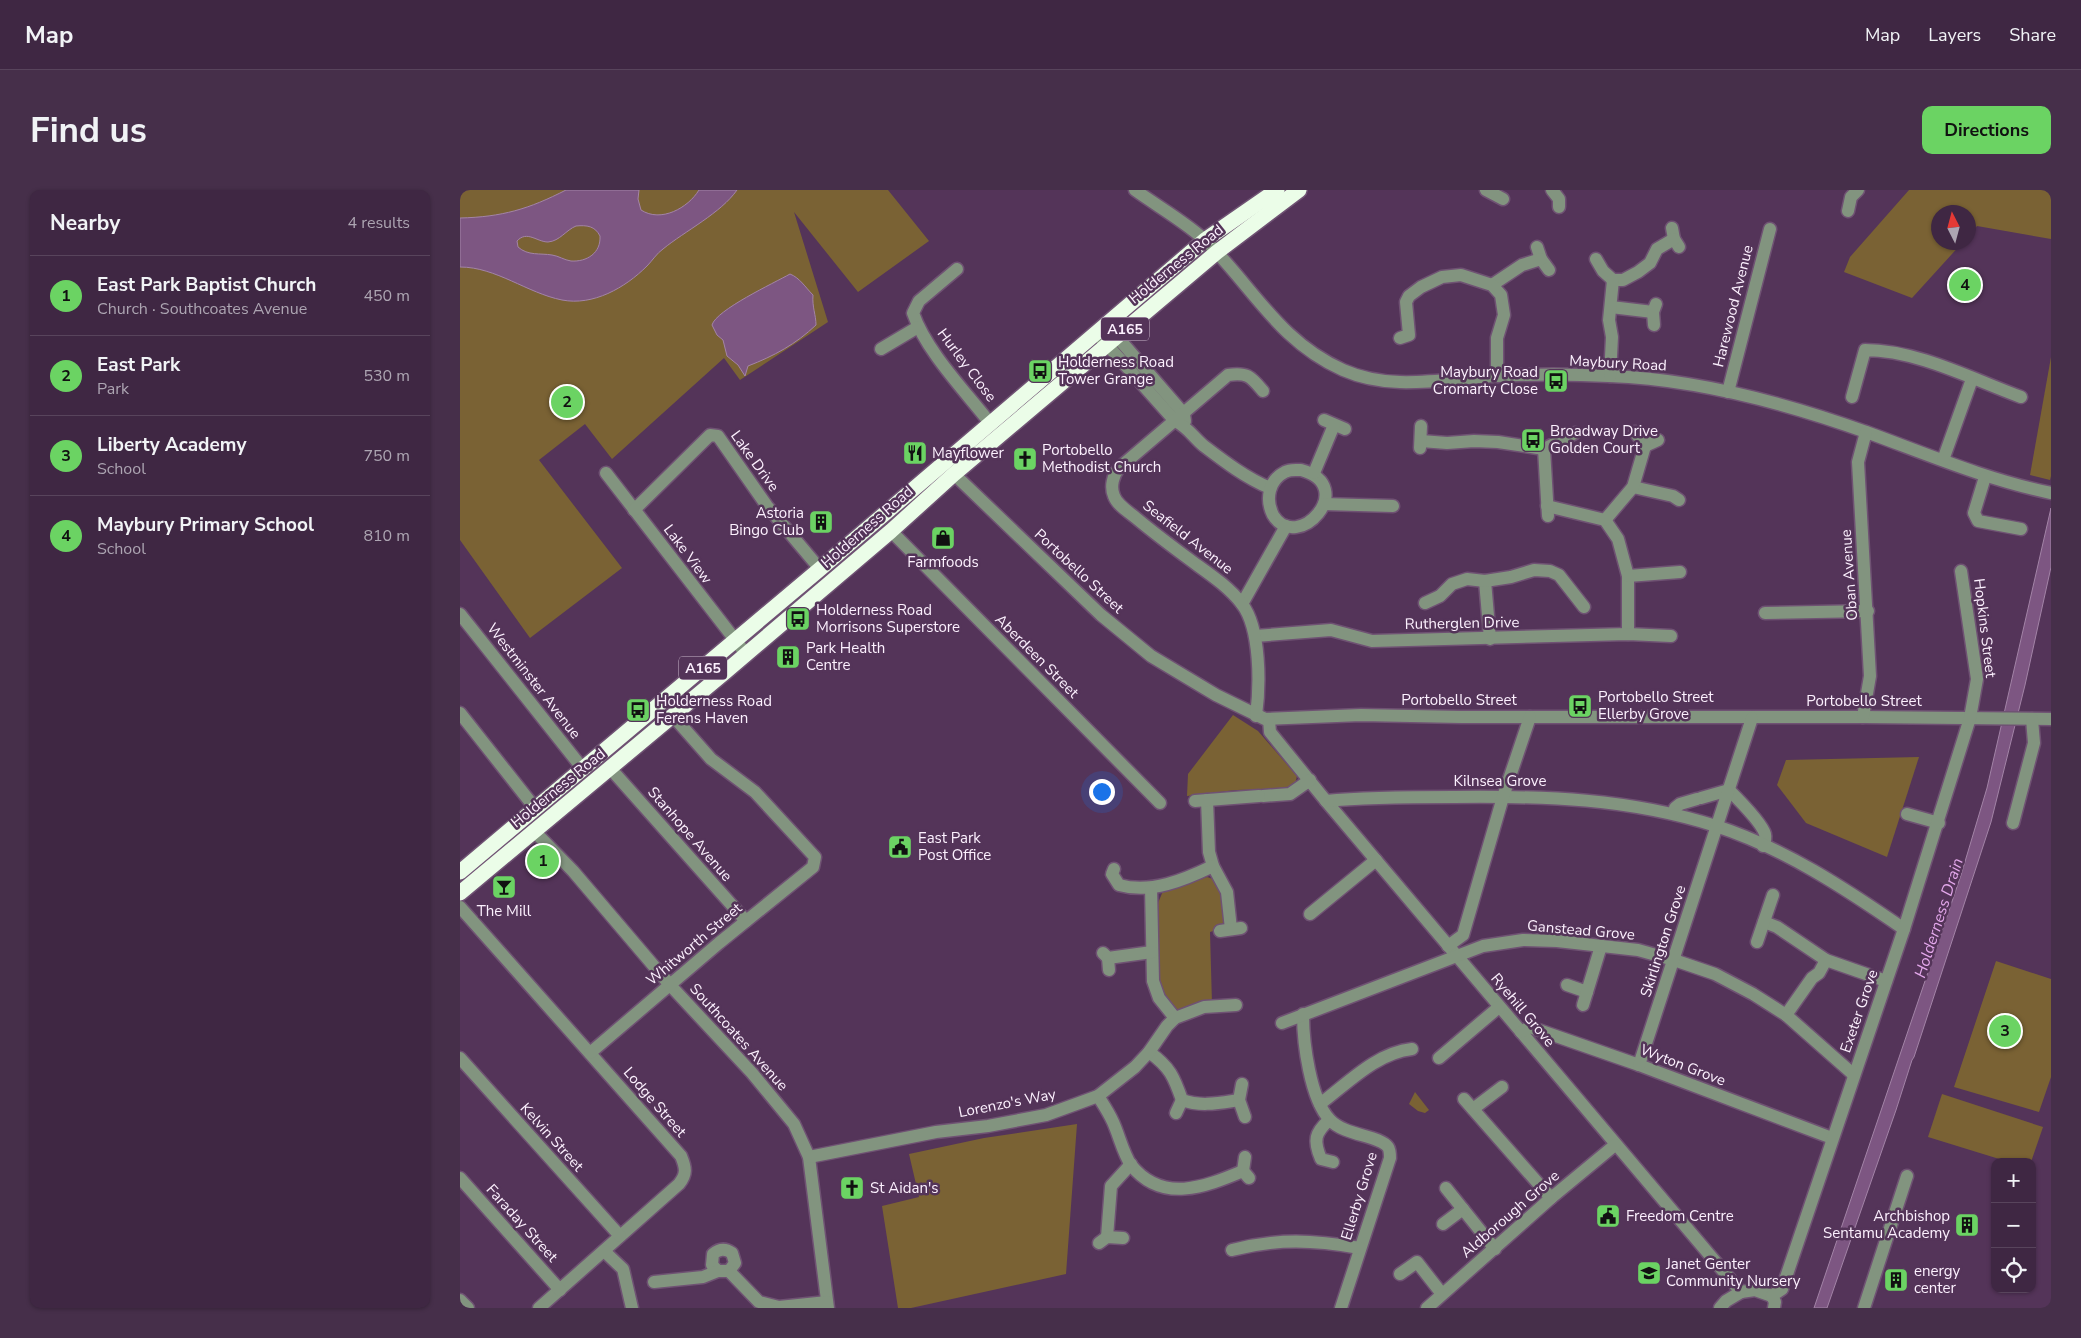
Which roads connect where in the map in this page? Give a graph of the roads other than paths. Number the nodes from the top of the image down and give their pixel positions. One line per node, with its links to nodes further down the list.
1 (1135, 190): 12 (street, Maybury Road)
2 (1277, 190): 12 (highway, Holderness Road / A165)
3 (1299, 190): 13 (highway, Holderness Road / A165)
4 (1486, 190): 7 (street)
5 (1552, 190): 8 (street)
6 (1850, 192): 9 (street)
7 (1504, 199)
8 (1559, 207)
9 (1848, 210)
10 (1770, 229): 30 (street, Harewood Avenue)
11 (1675, 238): 17 (street)
12 (1205, 240): 13 (street, Maybury Road); 22 (highway, Holderness Road / A165)
13 (1216, 252): 24 (highway, Holderness Road / A165); 26 (street, Maybury Road)
14 (1597, 264): 17 (street)
15 (957, 269): 21 (street, Hurley Close)
16 (1549, 270): 18 (street)
17 (1613, 280): 19 (street)
18 (1492, 285): 23 (street); 26 (street)
19 (1611, 307): 20 (street); 27 (street)
20 (1654, 325)
21 (918, 327): 25 (street, Hurley Close); 34 (street, Hurley Close)
22 (1101, 328): 24 (street); 34 (highway, Holderness Road / A165)
23 (1400, 338)
24 (1112, 340): 33 (street); 46 (highway, Holderness Road / A165)
25 (881, 349)
26 (1497, 376): 27 (street, Maybury Road)
27 (1610, 376): 30 (street, Maybury Road)
28 (1972, 379): 31 (street); 32 (street); 43 (street)
29 (1259, 384): 33 (street)
30 (1728, 392): 38 (street, Maybury Road)
31 (1852, 397)
32 (2021, 397)
33 (1182, 420): 49 (street); 65 (street, Seafield Avenue)
34 (990, 423): 59 (highway, Holderness Road / A165)
35 (1334, 425): 45 (street)
36 (1421, 426): 42 (street)
37 (1635, 432): 41 (street)
38 (1866, 432): 43 (street, Maybury Road); 67 (street, Oban Avenue)
39 (1569, 433): 42 (street)
40 (1658, 440): 41 (street)
41 (1645, 446): 48 (street)
42 (1544, 449): 55 (street)
43 (1943, 460): 47 (street, Maybury Road)
44 (606, 473): 54 (street, Lake View)
45 (1314, 473): 49 (street); 52 (street)
46 (954, 474): 58 (highway, Holderness Road / A165); 78 (street, Portobello Street)
47 (1985, 477): 50 (street, Maybury Road); 57 (street)
48 (1634, 487): 51 (street); 55 (street)
49 (1270, 488): 56 (street)
50 (2048, 493)
51 (1676, 494)
52 (1324, 504): 53 (street); 56 (street)
53 (1393, 506)
54 (634, 510): 59 (street, Lake Drive); 74 (street, Lake View)
55 (1605, 520): 62 (street)
56 (1286, 526): 65 (street)
57 (2021, 529)
58 (891, 531): 75 (highway, Holderness Road / A165); 92 (street, Aberdeen Street)
59 (820, 569): 74 (highway, Holderness Road / A165)
60 (1961, 571): 82 (street, Hopkins Street)
61 (1682, 572): 62 (street)
62 (1628, 576): 70 (street)
63 (1485, 581): 64 (street); 66 (street); 73 (street)
64 (1425, 603)
65 (1242, 604): 71 (street, Seafield Avenue)
66 (1584, 606)
67 (1868, 611): 68 (street); 79 (street, Oban Avenue)
68 (1765, 613)
69 (460, 614): 87 (street, Westminster Avenue)
70 (1628, 634): 72 (street, Rutherglen Drive); 73 (street, Rutherglen Drive)
71 (1256, 636): 73 (street, Rutherglen Drive); 78 (street, Seafield Avenue)
72 (1671, 636)
73 (1490, 639)
74 (734, 641): 75 (street, Lake View); 87 (highway, Holderness Road / A165)
75 (746, 654): 77 (highway, Holderness Road / A165)
76 (460, 713): 93 (street)
77 (672, 716): 86 (highway, Holderness Road / A165); 110 (street, Whitworth Street)
78 (1256, 716): 85 (street, Portobello Street)
79 (1863, 716): 81 (street, Portobello Street); 82 (street, Portobello Street)
80 (1530, 717): 81 (street, Portobello Street); 85 (street, Portobello Street); 90 (street)
81 (1752, 718): 89 (street, Skirlington Grove)
82 (1970, 718): 83 (street, Portobello Street); 96 (street, Exeter Grove)
83 (2026, 719): 84 (street, Portobello Street); 97 (street)
84 (2051, 719)
85 (1269, 720): 88 (street, Ryehill Grove)
86 (610, 768): 99 (highway, Holderness Road / A165); 110 (street, Stanhope Avenue)
87 (582, 769): 93 (highway, Holderness Road / A165)
88 (1310, 780): 91 (street, Ryehill Grove); 102 (street)
89 (1729, 790): 94 (street); 98 (street, Skirlington Grove); 100 (street)
90 (1503, 796): 91 (street, Kilnsea Grove); 94 (street, Kilnsea Grove); 116 (street)
91 (1326, 801): 101 (street, Ryehill Grove)
92 (1160, 804)
93 (535, 808): 103 (highway, Holderness Road / A165)
94 (1674, 814): 98 (street, Kilnsea Grove)
95 (1908, 814): 96 (street)
96 (1939, 823): 113 (street, Exeter Grove)
97 (2013, 823)
98 (1717, 827): 100 (street, Kilnsea Grove); 119 (street, Skirlington Grove)
99 (534, 830): 106 (highway, Holderness Road / A165); 123 (street, Southcoates Avenue)
100 (1763, 846): 113 (street, Kilnsea Grove)
101 (1376, 860): 109 (street); 116 (street, Ryehill Grove)
102 (1213, 866): 105 (street); 112 (street)
103 (460, 872)
104 (1112, 877): 105 (street)
105 (1151, 888): 117 (street)
106 (460, 892)
107 (1773, 895): 111 (street)
108 (460, 907): 135 (street, Lodge Street)
109 (1310, 914)
110 (746, 921): 123 (street, Whitworth Street)
111 (1764, 922): 114 (street); 120 (street)
112 (1231, 929)
113 (1904, 929): 121 (street, Exeter Grove)
114 (1757, 942)
115 (1601, 946): 116 (street, Ganstead Grove); 119 (street, Ganstead Grove); 124 (street)
116 (1452, 950): 127 (street, Ryehill Grove); 128 (street, Ganstead Grove)
117 (1152, 952): 118 (street); 130 (street)
118 (1107, 960)
119 (1674, 960): 129 (street, Ganstead Grove); 138 (street, Skirlington Grove)
120 (1826, 960): 121 (street); 129 (street)
121 (1886, 981): 139 (street, Exeter Grove)
122 (1567, 985): 124 (street)
123 (670, 986): 135 (street, Whitworth Street); 151 (street, Southcoates Avenue)
124 (1586, 992): 126 (street)
125 (1236, 1005): 130 (street, Lorenzo's Way)
126 (1582, 1005)
127 (1498, 1007): 132 (street, Ryehill Grove); 137 (street)
128 (1303, 1014): 131 (street, Ganstead Grove); 145 (street)
129 (1786, 1015): 139 (street, Ganstead Grove)
130 (1175, 1018): 134 (street, Lorenzo's Way)
131 (1282, 1023)
132 (1521, 1032): 138 (street, Wyton Grove); 150 (street, Ryehill Grove)
133 (1412, 1049): 145 (street)
134 (1149, 1052): 142 (street, Lorenzo's Way); 143 (street)
135 (590, 1053): 161 (street, Lodge Street)
136 (460, 1058): 161 (street, Kelvin Street)
137 (1439, 1058)
138 (1639, 1065): 149 (street, Wyton Grove)
139 (1854, 1075): 149 (street, Exeter Grove)
140 (1242, 1084): 144 (street)
141 (1502, 1087): 158 (street)
142 (1098, 1096): 151 (street, Lorenzo's Way); 154 (street)
143 (1182, 1100): 144 (street); 146 (street)
144 (1239, 1100): 147 (street)
145 (1320, 1104): 148 (street)
146 (1176, 1113)
147 (1246, 1117)
148 (1329, 1120): 153 (street); 163 (street, Ellerby Grove)
149 (1832, 1138): 173 (street, Exeter Grove)
150 (1615, 1146): 158 (street, Aldborough Grove); 170 (street, Ryehill Grove)
151 (809, 1157): 174 (street, Southcoates Avenue)
152 (1245, 1157): 154 (street)
153 (1333, 1162)
154 (1131, 1164): 162 (street)
155 (1907, 1176): 181 (street)
156 (460, 1178): 169 (street, Faraday Street)
157 (1446, 1188): 159 (street)
158 (1550, 1198): 164 (street, Aldborough Grove)
159 (1463, 1209): 160 (street); 164 (street)
160 (1443, 1224)
161 (620, 1236): 166 (street, Lodge Street)
162 (1123, 1238)
163 (1360, 1248): 165 (street); 178 (street, Ellerby Grove)
164 (1495, 1249): 171 (street, Aldborough Grove)
165 (1232, 1250)
166 (604, 1251): 169 (street, Lodge Street); 177 (street)
167 (1400, 1274): 171 (street)
168 (654, 1282): 174 (street)
169 (560, 1290): 176 (street, Lodge Street)
170 (1740, 1292): 173 (street); 180 (street)
171 (1442, 1294): 179 (street, Aldborough Grove)
172 (460, 1300): 175 (street)
173 (1773, 1302)
174 (827, 1305)
175 (468, 1308)
176 (539, 1308)
177 (632, 1308)
178 (1341, 1308)
179 (1427, 1308)
180 (1720, 1308)
181 (1864, 1308)

